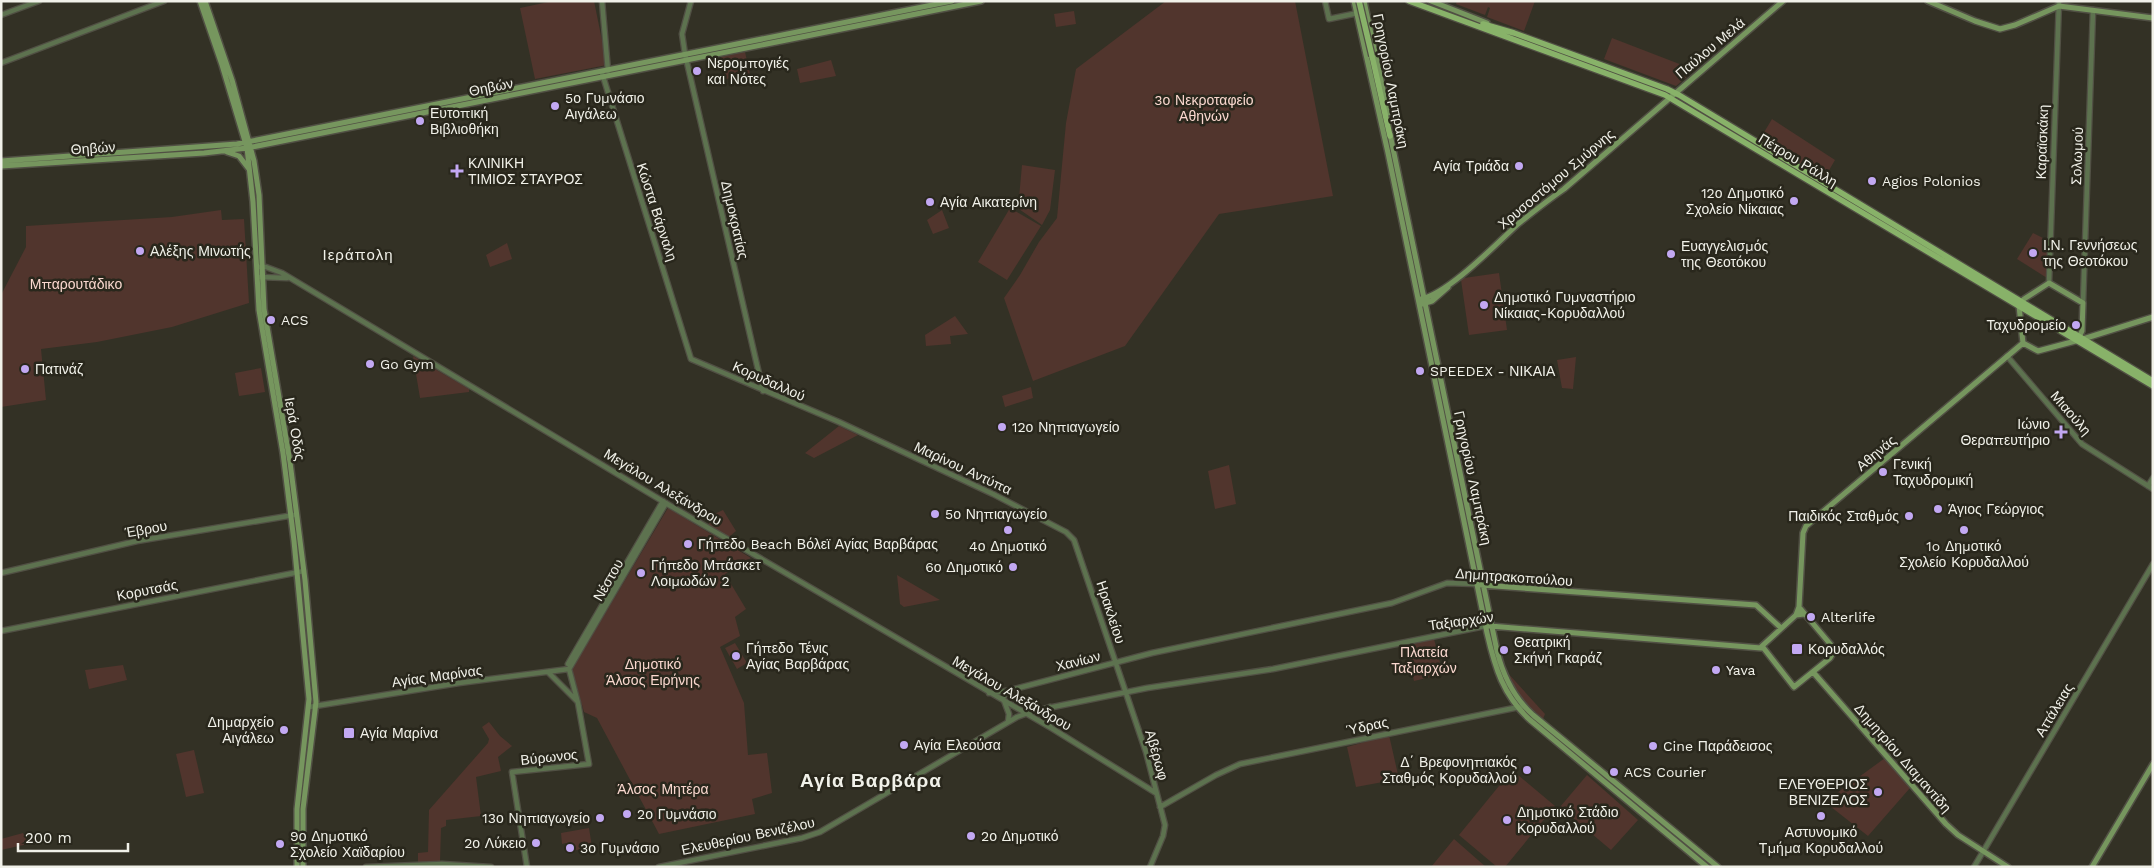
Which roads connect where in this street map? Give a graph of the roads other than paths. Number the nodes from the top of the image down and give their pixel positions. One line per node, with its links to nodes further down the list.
1 (39, 1): 22 (street)
2 (164, 1): 25 (street)
3 (200, 1): 31 (main road, Ιερά Οδός)
4 (205, 1): 31 (main road, Ιερά Οδός)
5 (602, 1): 26 (street)
6 (690, 1): 24 (street, Δημοκρατίας)
7 (952, 1): 24 (main road, Θηβών)
8 (981, 1): 24 (main road, Θηβών)
9 (1325, 1): 21 (street)
10 (1354, 1): 21 (main road, Γρηγορίου Λαμπράκη)
11 (1359, 1): 30 (main road, bridge)
12 (1364, 1): 20 (main road, Γρηγορίου Λαμπράκη)
13 (1409, 1): 29 (main road, Πέτρου Ράλλη)
14 (1420, 1): 17 (main road, Πέτρου Ράλλη)
15 (1783, 1): 28 (main road, Παύλου Μελά)
16 (1928, 1): 18 (main road)
17 (1431, 4): 28 (main road, Πέτρου Ράλλη)
18 (2059, 4): 19 (main road); 39 (street, Καραϊσκάκη)
19 (2093, 10): 23 (main road); 41 (street, Σολωμού)
20 (1366, 11): 21 (street); 30 (main road, Γρηγορίου Λαμπράκη)
21 (1357, 13): 40 (main road, Γρηγορίου Λαμπράκη)
22 (1, 16)
23 (2153, 18)
24 (686, 56): 26 (main road, Θηβών); 27 (main road, Θηβών); 52 (street, Δημοκρατίας)
25 (1, 64)
26 (609, 70): 27 (main road, Θηβών)
27 (602, 74): 31 (main road, Θηβών); 49 (street, Κώστα Βάρναλη)
28 (1675, 92): 29 (main road, Χρυσοστόμου Σμύρνης); 42 (main road, Πέτρου Ράλλη)
29 (1669, 97): 40 (main road, Χρυσοστόμου Σμύρνης); 42 (main road, Πέτρου Ράλλη)
30 (1390, 136): 40 (main road, Γρηγορίου Λαμπράκη)
31 (249, 145): 32 (main road, Θηβών); 33 (main road, Θηβών); 35 (main road, Ιερά Οδός); 36 (main road, Ιερά Οδός)
32 (219, 152): 34 (main road, Θηβών); 35 (main road)
33 (1, 161)
34 (1, 166)
35 (250, 171): 36 (main road, Ιερά Οδός)
36 (258, 267): 37 (main road, Ιερά Οδός); 38 (street, Μεγάλου Αλεξάνδρου)
37 (259, 277): 38 (street, Μεγάλου Αλεξάνδρου); 57 (main road, Ιερά Οδός)
38 (288, 278): 56 (street, Μεγάλου Αλεξάνδρου)
39 (2049, 283): 41 (main road); 42 (main road)
40 (1421, 301): 62 (main road, Γρηγορίου Λαμπράκη); 63 (main road, Γρηγορίου Λαμπράκη)
41 (2083, 303): 45 (main road)
42 (2020, 304): 45 (main road, Πέτρου Ράλλη); 46 (main road)
43 (2153, 317): 44 (main road)
44 (2095, 335): 45 (main road); 47 (main road)
45 (2080, 339): 46 (main road); 47 (main road, Πέτρου Ράλλη); 51 (main road, Πέτρου Ράλλη)
46 (2023, 343): 48 (main road, Αθηνάς)
47 (2096, 347): 50 (main road, Πέτρου Ράλλη)
48 (2007, 356): 55 (street, Μιαούλη); 64 (main road, Αθηνάς)
49 (690, 359): 52 (street, Κορυδαλλού)
50 (2153, 381)
51 (2153, 386)
52 (763, 391): 53 (street, Κορυδαλλού)
53 (839, 422): 58 (street, Μαρίνου Αντύπα)
54 (2153, 478): 55 (street)
55 (2150, 488)
56 (664, 502): 74 (street, Νέστου); 79 (street, Μεγάλου Αλεξάνδρου)
57 (294, 515): 60 (main road, Ιερά Οδός); 61 (street, Έβρου)
58 (1074, 540): 73 (street, Ηρακλείου)
59 (2153, 564): 94 (street, Αττάλειας)
60 (301, 572): 70 (street, Κορυτσάς); 83 (main road, Ιερά Οδός); 86 (main road, Ιερά Οδός)
61 (1, 573)
62 (1477, 584): 63 (main road, Δημητρακοπούλου); 67 (main road, Γρηγορίου Λαμπράκη); 71 (street, Δημητρακοπούλου)
63 (1484, 585): 68 (main road, Γρηγορίου Λαμπράκη); 69 (main road, Δημητρακοπούλου)
64 (1799, 608): 65 (main road); 66 (main road, Αθηνάς)
65 (1804, 614): 66 (main road); 76 (main road)
66 (1796, 615): 69 (main road)
67 (1486, 626): 68 (main road, Ταξιαρχών); 77 (street, Ταξιαρχών); 87 (main road, Γρηγορίου Λαμπράκη)
68 (1492, 626): 72 (main road, Ταξιαρχών); 85 (main road, Γρηγορίου Λαμπράκη)
69 (1781, 628): 72 (main road)
70 (1, 631)
71 (1188, 645): 73 (street, Χανίων)
72 (1762, 648): 76 (main road)
73 (1116, 663): 78 (street, Χανίων); 80 (street, Ηρακλείου)
74 (568, 666): 75 (street, Αγίας Μαρίνας); 82 (street)
75 (548, 672): 82 (street); 83 (street, Αγίας Μαρίνας)
76 (1813, 672): 94 (main road, Δημητρίου Διαμαντίδη)
77 (1196, 681): 80 (street, Ελευθερίου Βενιζέλου)
78 (1007, 691): 79 (street, Χανίων); 81 (street)
79 (989, 692): 81 (street, Μεγάλου Αλεξάνδρου)
80 (1126, 692): 84 (street, Ελευθερίου Βενιζέλου); 92 (street, Αβέρωφ)
81 (1003, 701): 88 (street, Μεγάλου Αλεξάνδρου); 89 (street)
82 (578, 703): 99 (street, Βύρωνος)
83 (316, 706): 86 (street, Αγίας Μαρίνας); 96 (main road, Ιερά Οδός)
84 (1051, 706): 88 (street, Ελευθερίου Βενιζέλου); 90 (street)
85 (1524, 706): 87 (street, Ύδρας); 103 (main road, Γρηγορίου Λαμπράκη)
86 (309, 707): 95 (main road, Ιερά Οδός)
87 (1517, 707): 93 (street, Ύδρας); 102 (main road, Γρηγορίου Λαμπράκη)
88 (1025, 713): 89 (street, Ελευθερίου Βενιζέλου); 90 (street, Μεγάλου Αλεξάνδρου)
89 (1008, 722): 100 (street, Ελευθερίου Βενιζέλου)
90 (1053, 729): 92 (street, Μεγάλου Αλεξάνδρου)
91 (2153, 764): 106 (main road)
92 (1156, 793): 93 (street, Αβέρωφ)
93 (1160, 807): 101 (street, Αβέρωφ)
94 (1984, 851): 104 (street, Αττάλειας); 105 (main road, Δημητρίου Διαμαντίδη)
95 (297, 867)
96 (303, 867)
97 (366, 867): 98 (street)
98 (491, 867)
99 (527, 867)
100 (659, 867)
101 (1150, 867)
102 (1707, 867)
103 (1718, 867)
104 (1974, 867)
105 (2008, 867)
106 (2092, 867)

